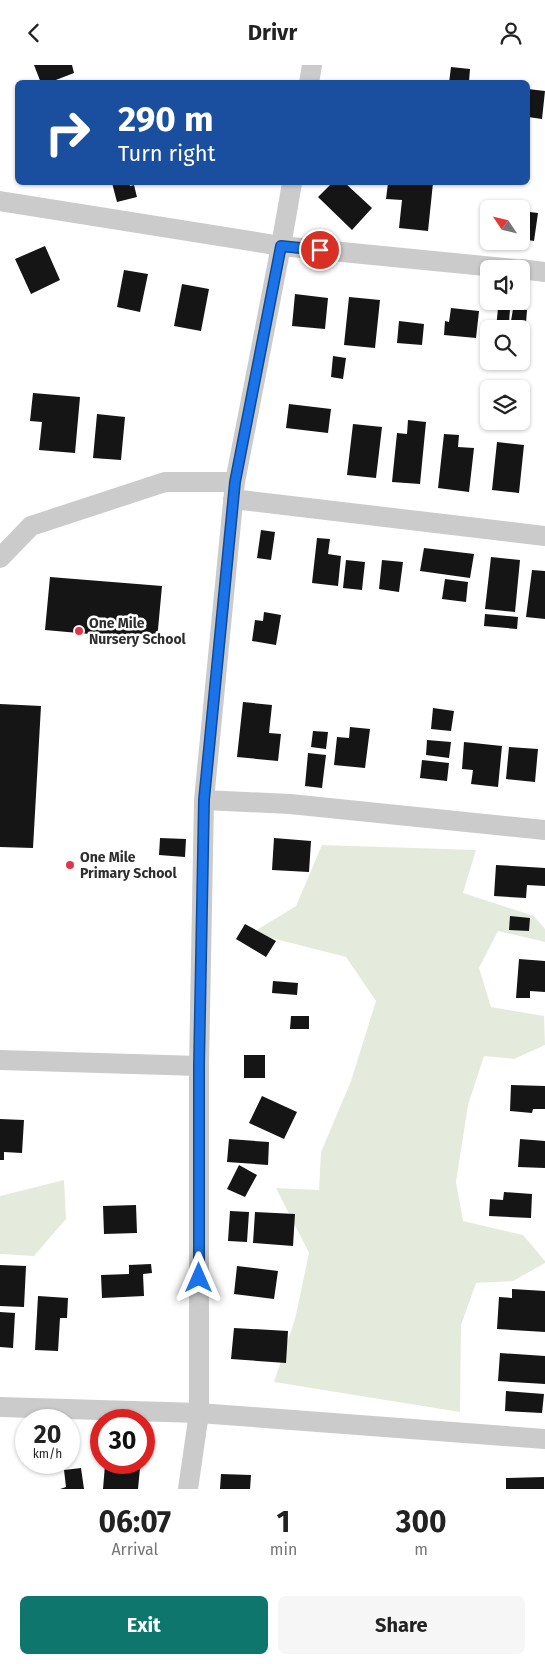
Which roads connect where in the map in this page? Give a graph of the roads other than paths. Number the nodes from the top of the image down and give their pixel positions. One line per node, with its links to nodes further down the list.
1 (312, 65): 2 (street)
2 (310, 80)
3 (292, 185): 5 (street)
4 (0, 201): 5 (street)
5 (281, 246): 6 (street); 9 (street)
6 (480, 266)
7 (530, 270): 8 (street)
8 (545, 272)
9 (234, 491): 10 (street); 11 (street); 12 (street)
10 (545, 536)
11 (0, 558)
12 (204, 800): 13 (street); 15 (street)
13 (545, 830)
14 (0, 1060): 15 (street)
15 (199, 1066): 17 (street)
16 (0, 1407): 17 (street)
17 (199, 1413): 18 (street); 19 (street)
18 (545, 1439)
19 (188, 1489)

